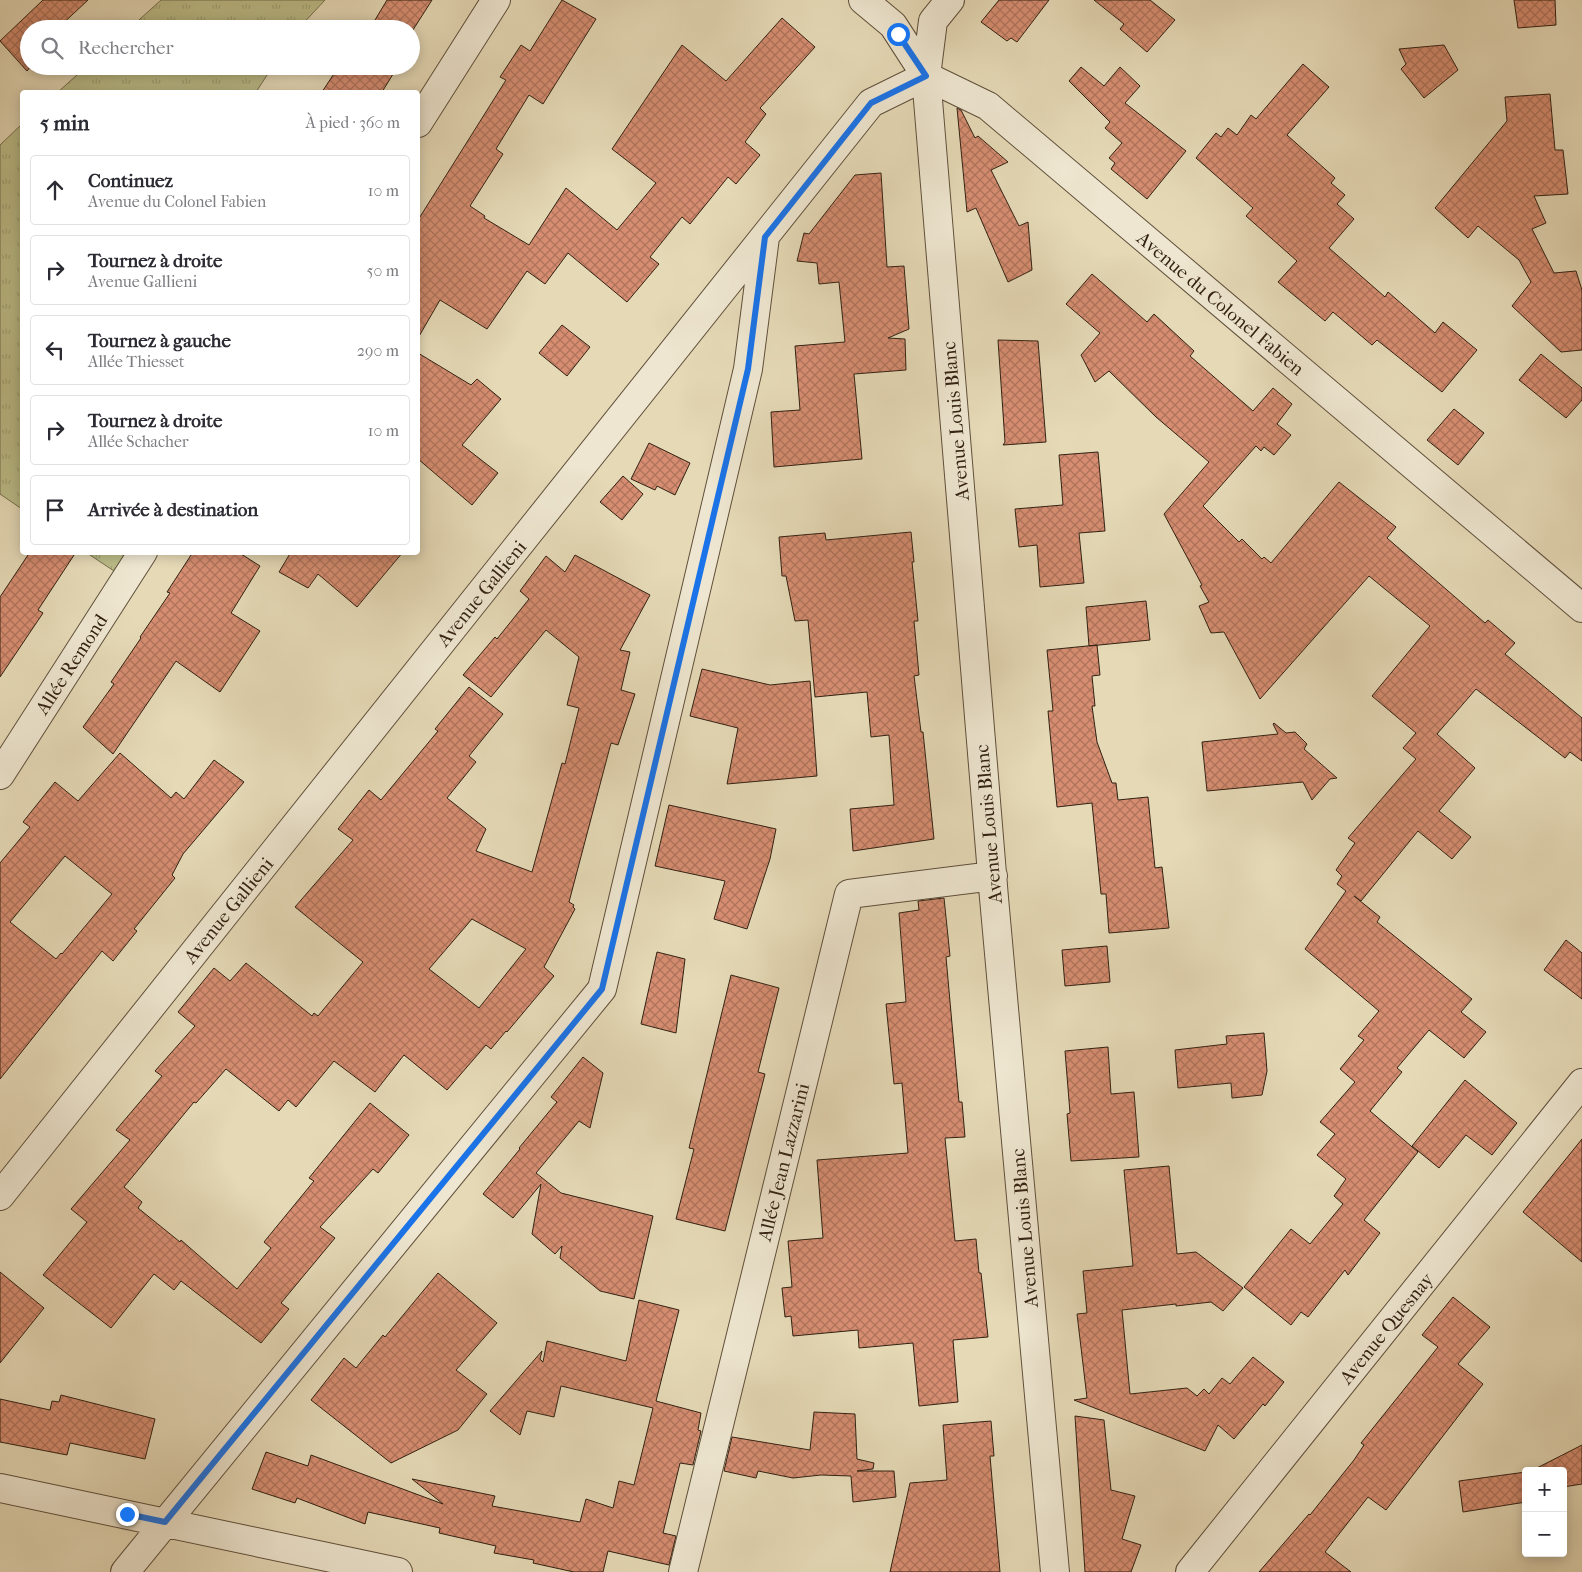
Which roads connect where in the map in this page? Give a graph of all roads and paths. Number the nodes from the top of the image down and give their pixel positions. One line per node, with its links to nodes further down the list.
1 (496, 0): 5 (street)
2 (863, 0): 4 (street)
3 (950, 0): 4 (street)
4 (926, 76): 6 (street, Avenue Gallieni); 8 (street, Avenue du Colonel Fabien); 10 (street, Avenue Louis Blanc)
5 (420, 120)
6 (765, 237): 12 (street, Avenue Gallieni); 14 (street)
7 (141, 555): 9 (street, Allée Remond)
8 (1582, 608)
9 (0, 775)
10 (993, 876): 17 (street, Allée Jean Lazzarini); 18 (street, Avenue Louis Blanc)
11 (1582, 1083): 19 (street, Avenue Quesnay)
12 (0, 1196)
13 (0, 1488): 14 (street)
14 (165, 1522): 15 (street); 16 (street)
15 (125, 1572)
16 (398, 1572)
17 (682, 1572)
18 (1055, 1572)
19 (1190, 1572)

